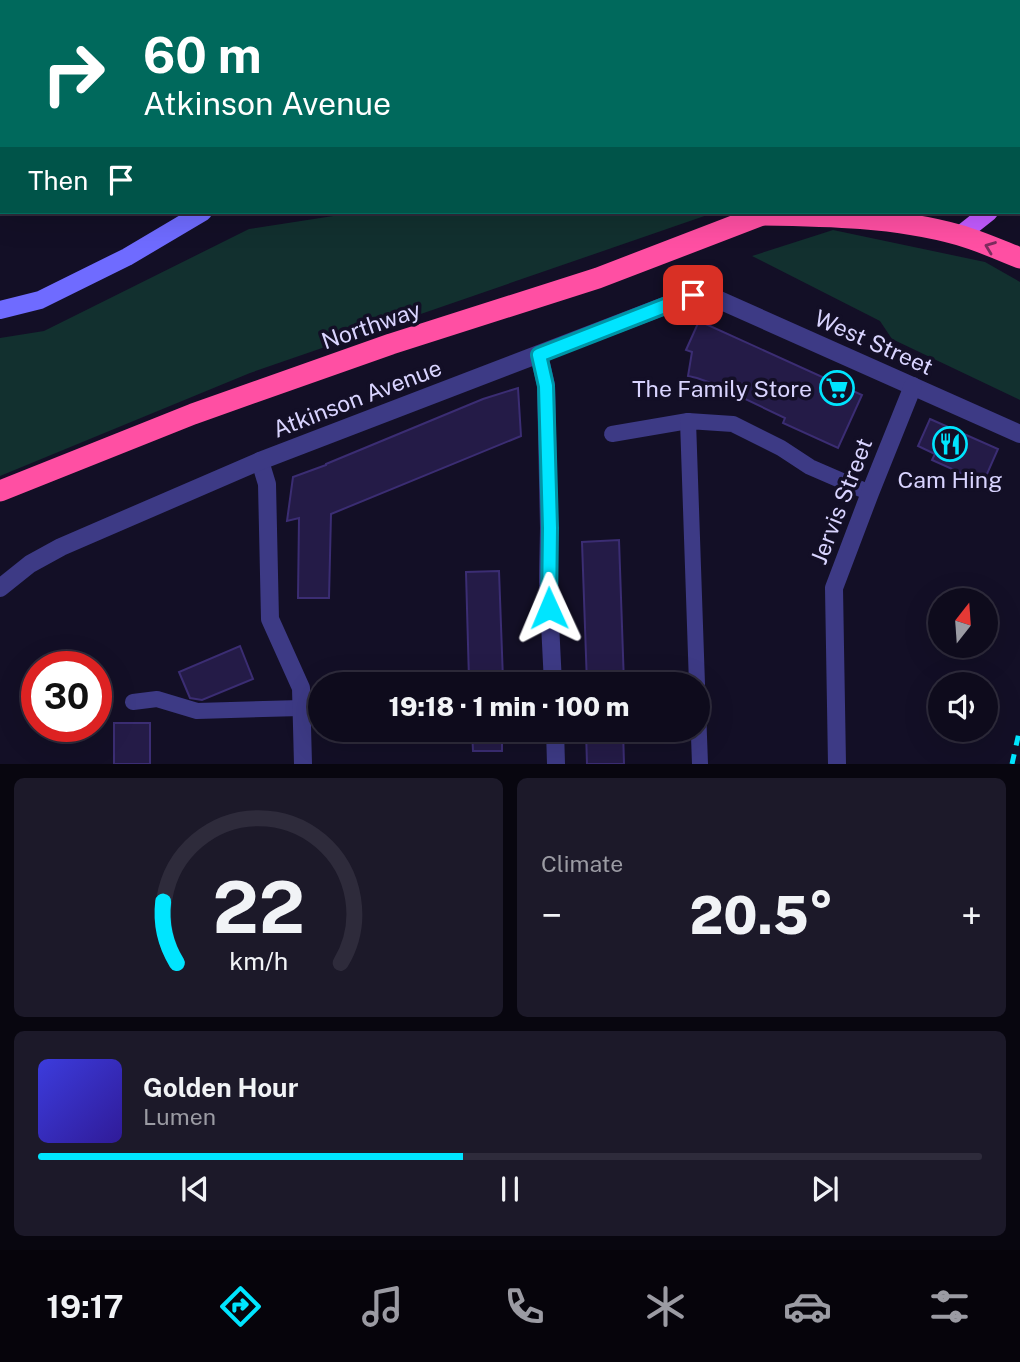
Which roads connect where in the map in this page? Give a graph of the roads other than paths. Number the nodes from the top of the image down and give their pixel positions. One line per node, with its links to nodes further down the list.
1 (200, 214): 8 (main road)
2 (763, 214): 15 (highway, Northway)
3 (786, 214): 5 (highway, Northway)
4 (986, 214): 5 (main road)
5 (960, 235): 6 (highway, Northway, one-way to 5)
6 (1020, 258)
7 (708, 295): 9 (street, Atkinson Avenue); 10 (street, West Street)
8 (0, 310)
9 (539, 355): 14 (street, Atkinson Avenue); 18 (street)
10 (913, 386): 13 (street, West Street); 16 (street, Jervis Street)
11 (688, 421): 12 (lane); 16 (lane); 19 (lane)
12 (612, 434)
13 (1020, 434)
14 (260, 461): 17 (street, Atkinson Avenue); 21 (street)
15 (0, 491)
16 (870, 493): 27 (street, Jervis Street)
17 (0, 588)
18 (552, 672)
19 (697, 672)
20 (133, 702): 21 (lane)
21 (302, 708): 24 (street)
22 (555, 742): 25 (street)
23 (699, 742): 26 (lane)
24 (303, 764)
25 (556, 764)
26 (700, 764)
27 (837, 764)

